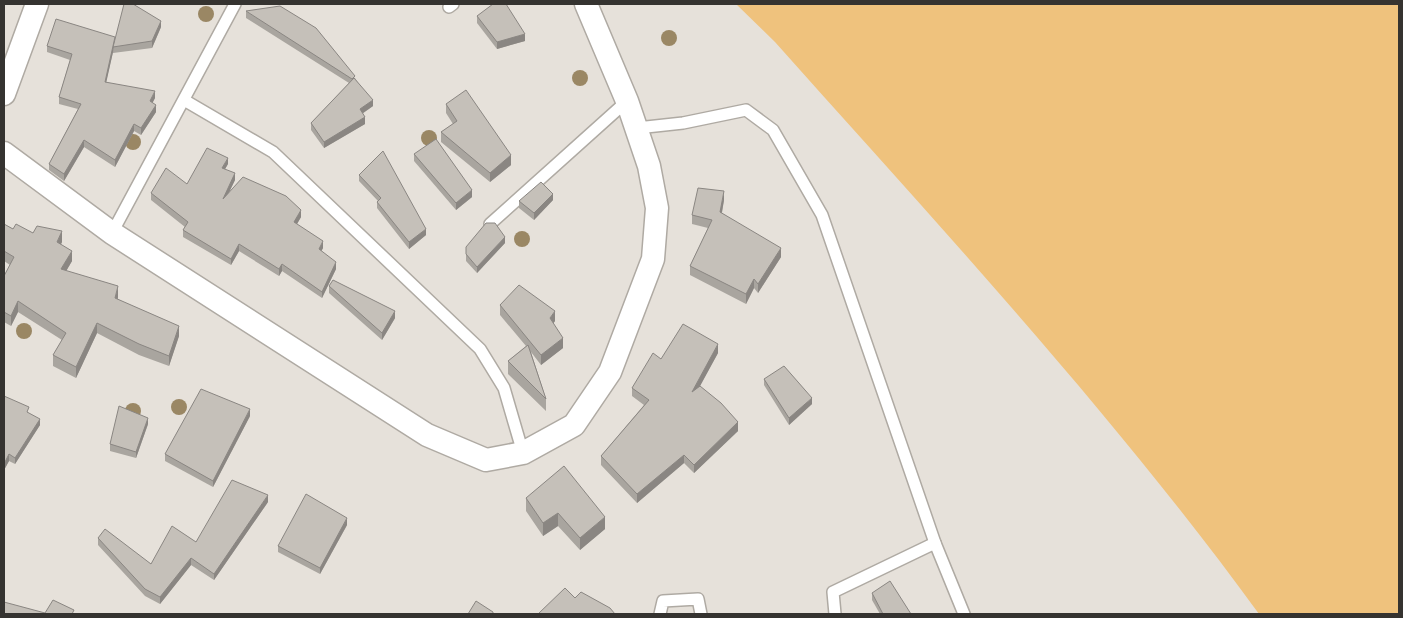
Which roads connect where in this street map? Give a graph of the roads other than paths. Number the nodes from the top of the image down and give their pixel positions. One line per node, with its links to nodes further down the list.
1 (37, 4): 4 (street)
2 (235, 4): 5 (lane)
3 (586, 4): 6 (street)
4 (4, 94)
5 (184, 100): 10 (lane); 11 (lane)
6 (627, 101): 7 (street); 9 (lane)
7 (637, 128): 11 (street); 12 (lane)
8 (4, 153): 10 (street)
9 (490, 224)
10 (112, 233): 11 (street)
11 (524, 453)
12 (935, 543): 15 (lane); 16 (lane)
13 (660, 614): 14 (lane)
14 (701, 614)
15 (834, 614)
16 (964, 614)

